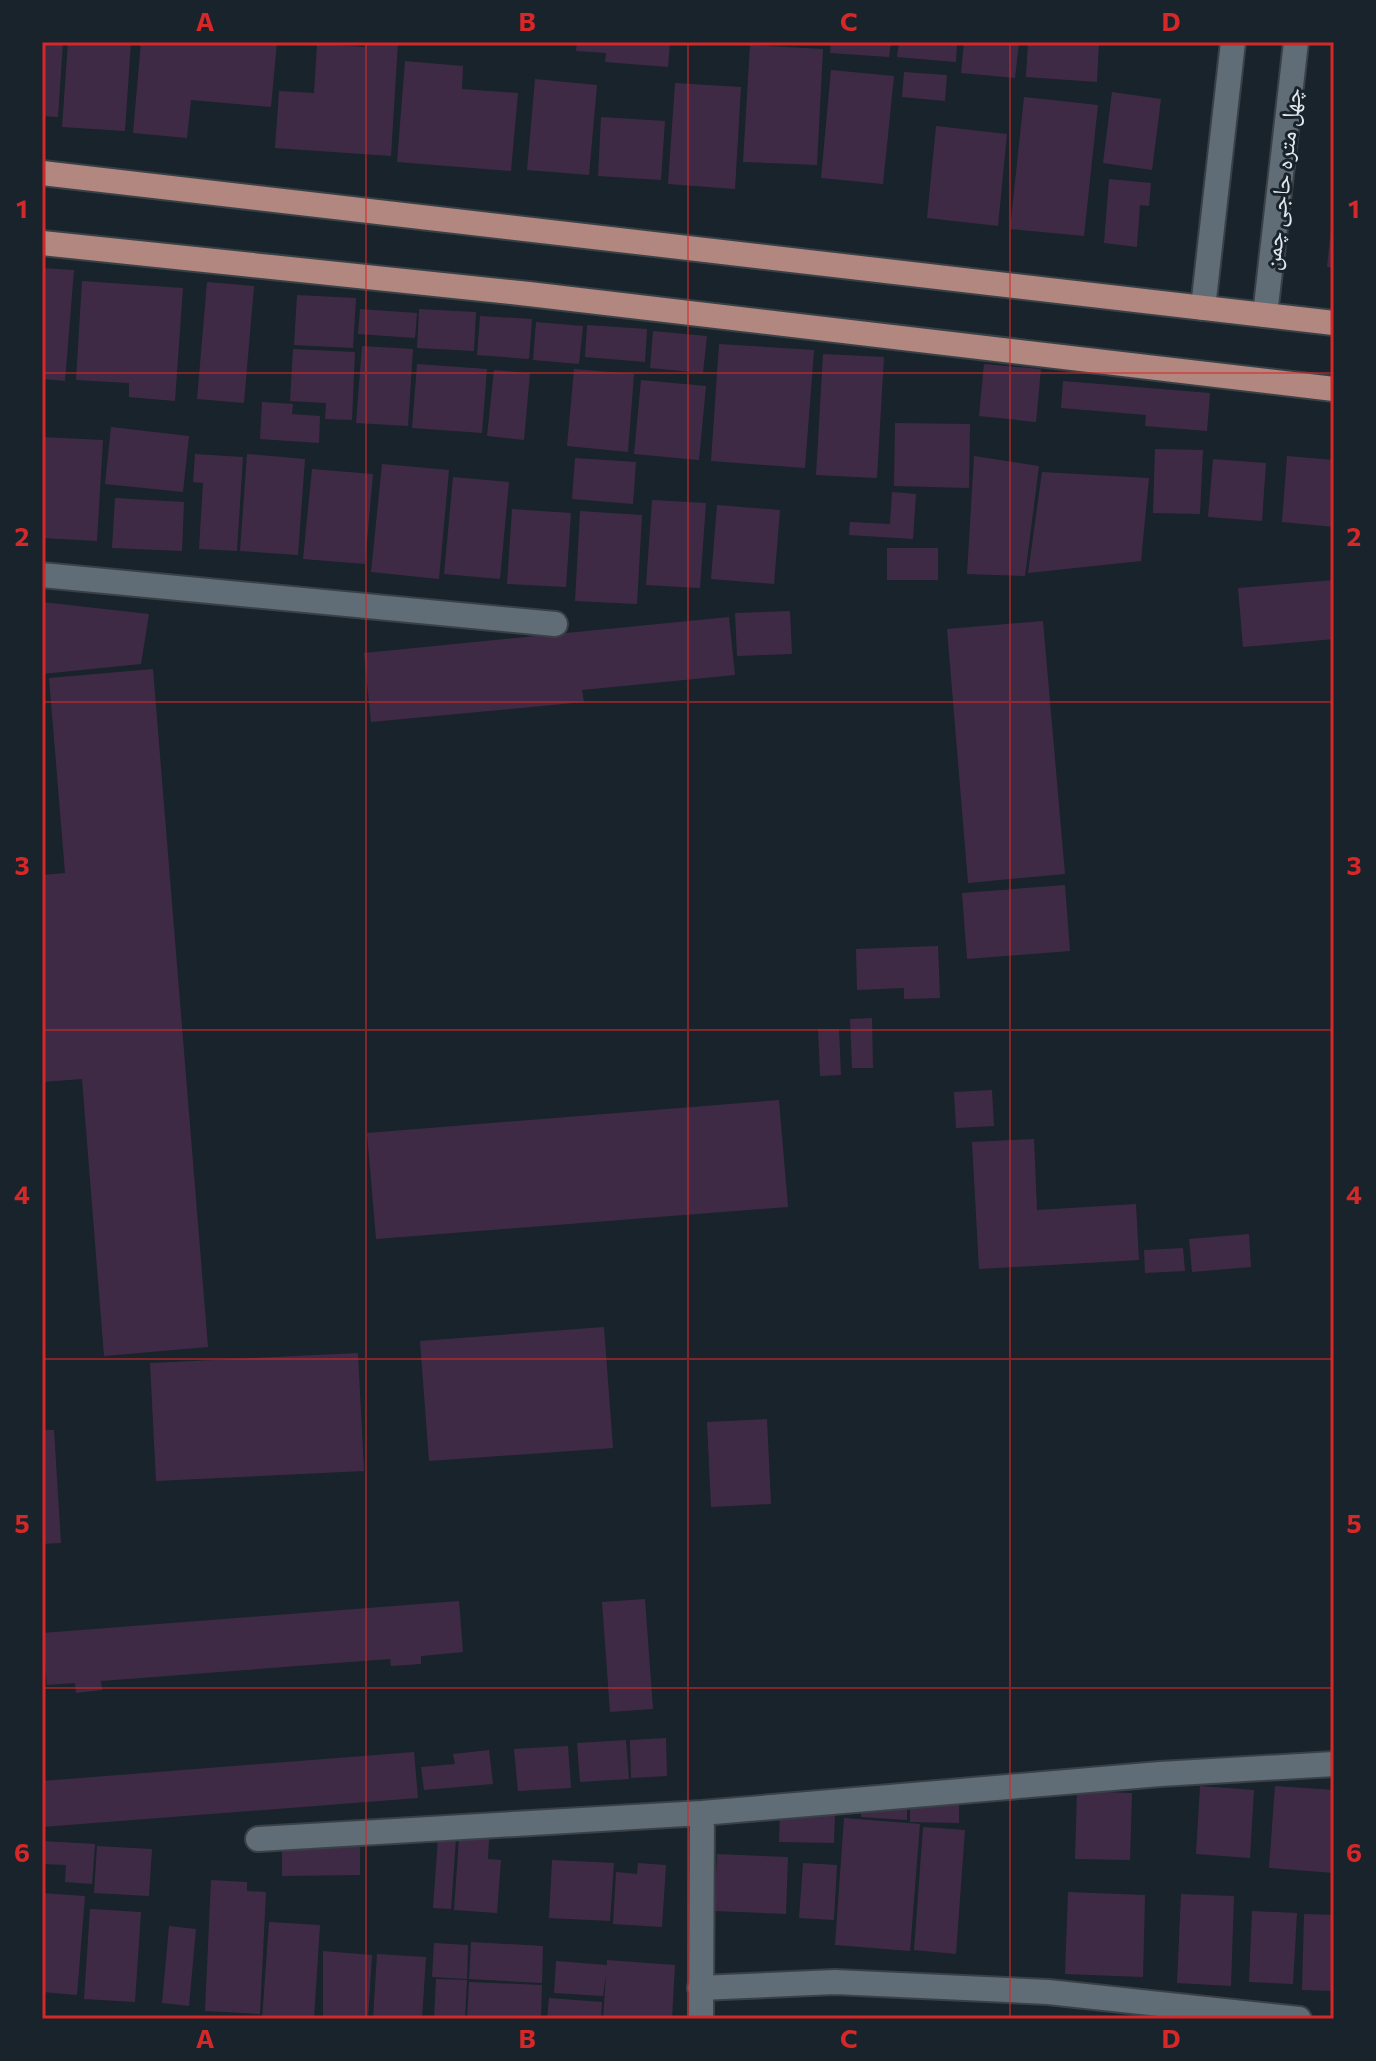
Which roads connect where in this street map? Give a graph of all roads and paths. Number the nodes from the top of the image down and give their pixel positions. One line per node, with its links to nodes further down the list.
1 (1233, 42): 5 (street)
2 (1296, 42): 6 (street, چهل متره حاجی چمن)
3 (42, 173): 5 (main road)
4 (42, 243): 8 (main road)
5 (1203, 308): 6 (main road)
6 (1265, 315): 7 (main road)
7 (1334, 323)
8 (1334, 389)
9 (42, 575): 10 (street)
10 (555, 624)
11 (1334, 1764): 12 (street)
12 (702, 1813): 13 (street); 14 (street)
13 (258, 1839)
14 (700, 1988): 15 (street); 16 (street)
15 (701, 2019)
16 (1299, 2019)

